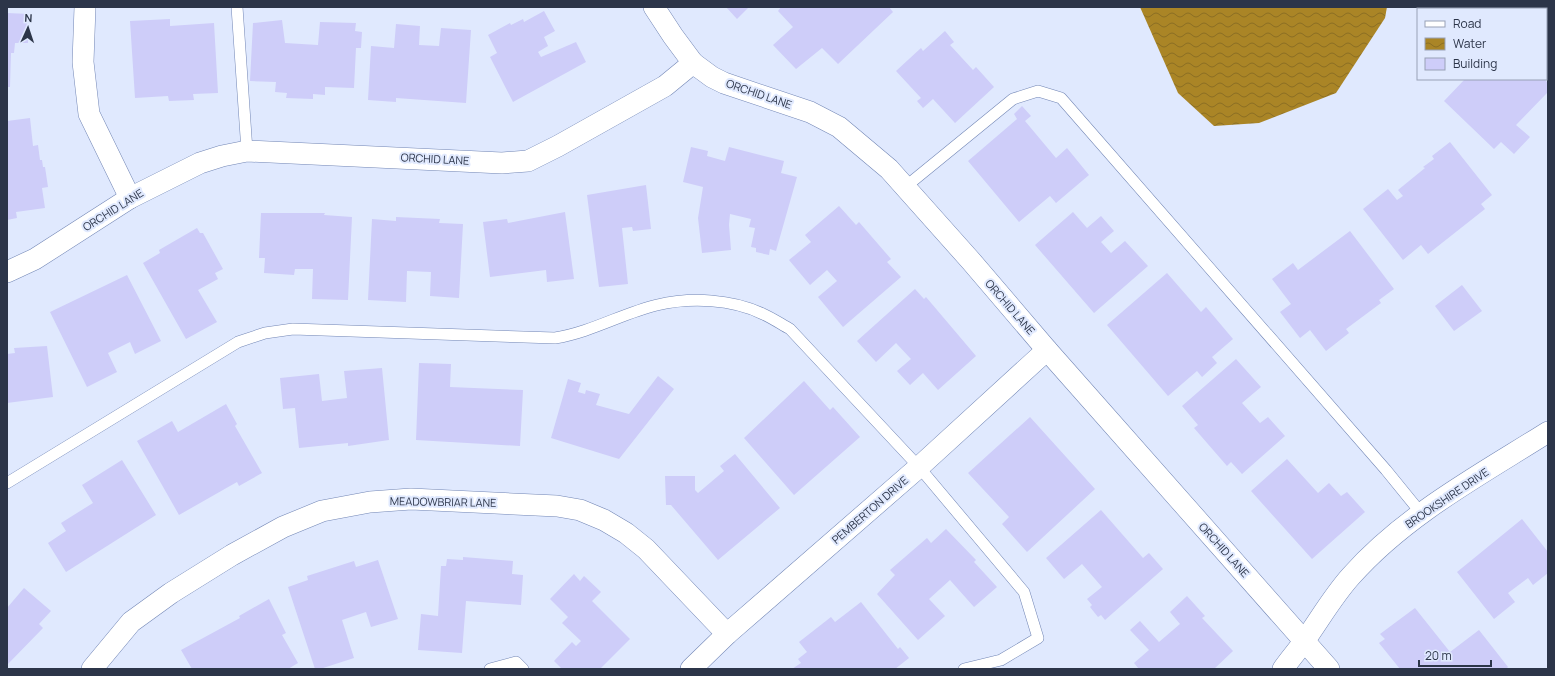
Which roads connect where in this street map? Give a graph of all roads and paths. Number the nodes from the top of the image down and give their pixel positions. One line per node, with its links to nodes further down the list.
1 (85, 7): 7 (street)
2 (237, 7): 5 (lane)
3 (654, 7): 4 (street)
4 (693, 63): 5 (street, ORCHID LANE); 6 (street, ORCHID LANE)
5 (247, 151): 7 (street, ORCHID LANE)
6 (904, 188): 9 (street, ORCHID LANE); 13 (lane)
7 (130, 198): 8 (street, ORCHID LANE)
8 (7, 272)
9 (1047, 350): 11 (street, PEMBERTON DRIVE); 15 (street, ORCHID LANE)
10 (1548, 432): 13 (street, BROOKSHIRE DRIVE)
11 (919, 467): 12 (lane); 14 (street, PEMBERTON DRIVE); 20 (lane)
12 (7, 483)
13 (1421, 513): 15 (street, BROOKSHIRE DRIVE)
14 (727, 634): 16 (street, MEADOWBRIAR LANE); 19 (street, PEMBERTON DRIVE)
15 (1305, 641): 21 (street, BROOKSHIRE DRIVE); 22 (street, ORCHID LANE)
16 (92, 669)
17 (490, 669): 18 (lane)
18 (523, 669)
19 (691, 669)
20 (964, 669)
21 (1283, 669)
22 (1329, 669)

